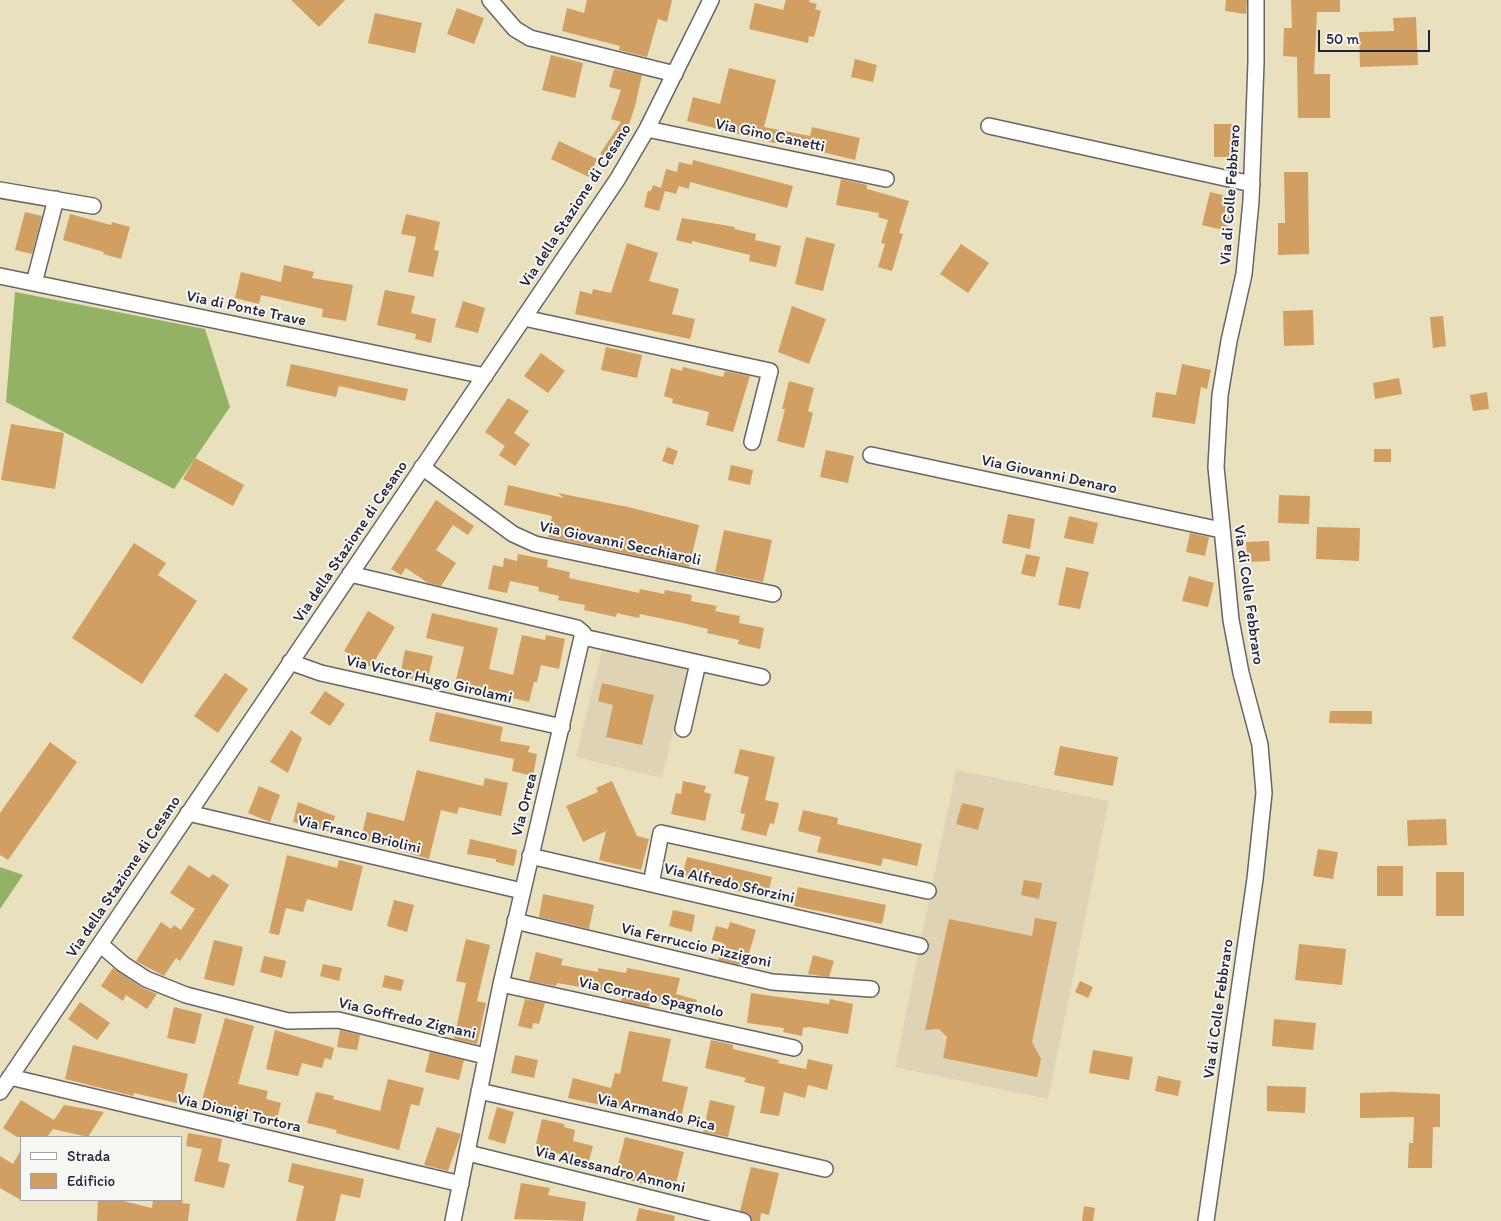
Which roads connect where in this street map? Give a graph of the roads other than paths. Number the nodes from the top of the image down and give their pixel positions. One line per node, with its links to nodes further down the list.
1 (490, 0): 4 (street)
2 (711, 0): 4 (street, Via della Stazione di Cesano)
3 (1256, 0): 8 (street, Via di Colle Febbraro)
4 (675, 74): 6 (street, Via della Stazione di Cesano)
5 (989, 126): 8 (street)
6 (647, 129): 7 (street, Via Gino Canetti); 14 (street, Via della Stazione di Cesano)
7 (886, 179)
8 (1252, 184): 19 (street, Via di Colle Febbraro)
9 (0, 190): 10 (street)
10 (56, 199): 11 (street); 13 (street)
11 (93, 206)
12 (0, 276): 13 (street, Via di Ponte Trave)
13 (34, 283): 15 (street, Via di Ponte Trave)
14 (524, 318): 15 (street, Via della Stazione di Cesano); 16 (street)
15 (485, 376): 18 (street, Via della Stazione di Cesano)
16 (752, 442)
17 (871, 455): 19 (street, Via Giovanni Denaro)
18 (422, 467): 20 (street, Via della Stazione di Cesano); 21 (street, Via Giovanni Secchiaroli)
19 (1221, 530): 48 (street, Via di Colle Febbraro)
20 (350, 574): 22 (street); 23 (street, Via della Stazione di Cesano)
21 (773, 594)
22 (583, 638): 24 (street); 26 (street, Via Orrea)
23 (290, 662): 26 (street, Via Victor Hugo Girolami); 28 (street, Via della Stazione di Cesano)
24 (698, 663): 25 (street); 27 (street)
25 (762, 678)
26 (562, 728): 29 (street, Via Orrea)
27 (683, 729)
28 (188, 813): 31 (street, Via Franco Briolini); 34 (street, Via della Stazione di Cesano)
29 (530, 856): 30 (street, Via Alfredo Sforzini); 31 (street, Via Orrea)
30 (651, 884): 32 (street); 35 (street, Via Alfredo Sforzini)
31 (522, 890): 33 (street, Via Orrea)
32 (928, 891)
33 (516, 921): 36 (street, Via Orrea); 37 (street, Via Ferruccio Pizzigoni)
34 (100, 944): 39 (street, Via Goffredo Zignani); 40 (street, Via della Stazione di Cesano)
35 (920, 946)
36 (501, 984): 38 (street, Via Corrado Spagnolo); 39 (street, Via Orrea)
37 (871, 989)
38 (794, 1048)
39 (485, 1056): 41 (street, Via Orrea)
40 (10, 1077): 42 (street, Via della Stazione di Cesano); 45 (street, Via Dionigi Tortora)
41 (479, 1091): 43 (street, Via Orrea); 44 (street, Via Armando Pica)
42 (0, 1092)
43 (468, 1153): 45 (street, Via Orrea); 47 (street, Via Alessandro Annoni)
44 (825, 1169)
45 (461, 1184): 46 (street, Via Orrea)
46 (453, 1221)
47 (743, 1221)
48 (1206, 1221)

